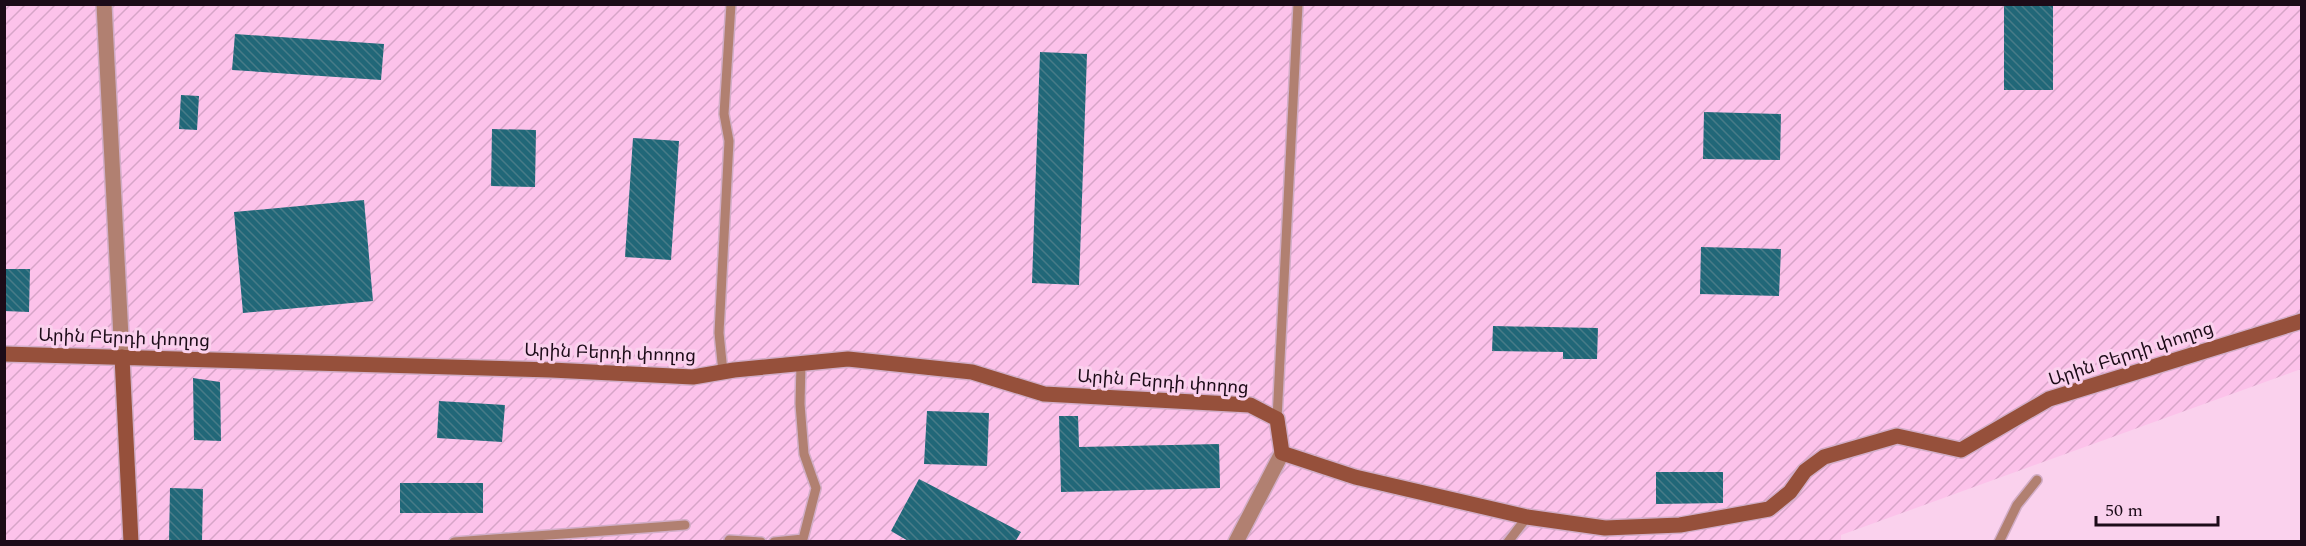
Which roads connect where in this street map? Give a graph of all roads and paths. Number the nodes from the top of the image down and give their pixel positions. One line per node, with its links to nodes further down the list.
1 (104, 4): 6 (street)
2 (731, 4): 8 (lane)
3 (1298, 4): 9 (lane)
4 (2301, 321): 12 (street, Արին Բերդի փողոց)
5 (4, 354): 6 (street, Արին Բերդի փողոց)
6 (122, 357): 8 (street, Արին Բերդի փողոց); 15 (street)
7 (801, 364): 8 (street, Արին Բերդի փողոց); 9 (street, Արին Բերդի փողոց); 18 (lane)
8 (723, 372)
9 (1277, 419): 10 (street)
10 (1282, 453): 12 (street, Արին Բերդի փողոց); 19 (street)
11 (2037, 480): 21 (lane)
12 (1527, 517): 20 (lane)
13 (685, 525): 16 (lane)
14 (729, 540): 17 (lane)
15 (131, 542)
16 (454, 542)
17 (761, 542)
18 (774, 542)
19 (1236, 542)
20 (1508, 542)
21 (1999, 542)

